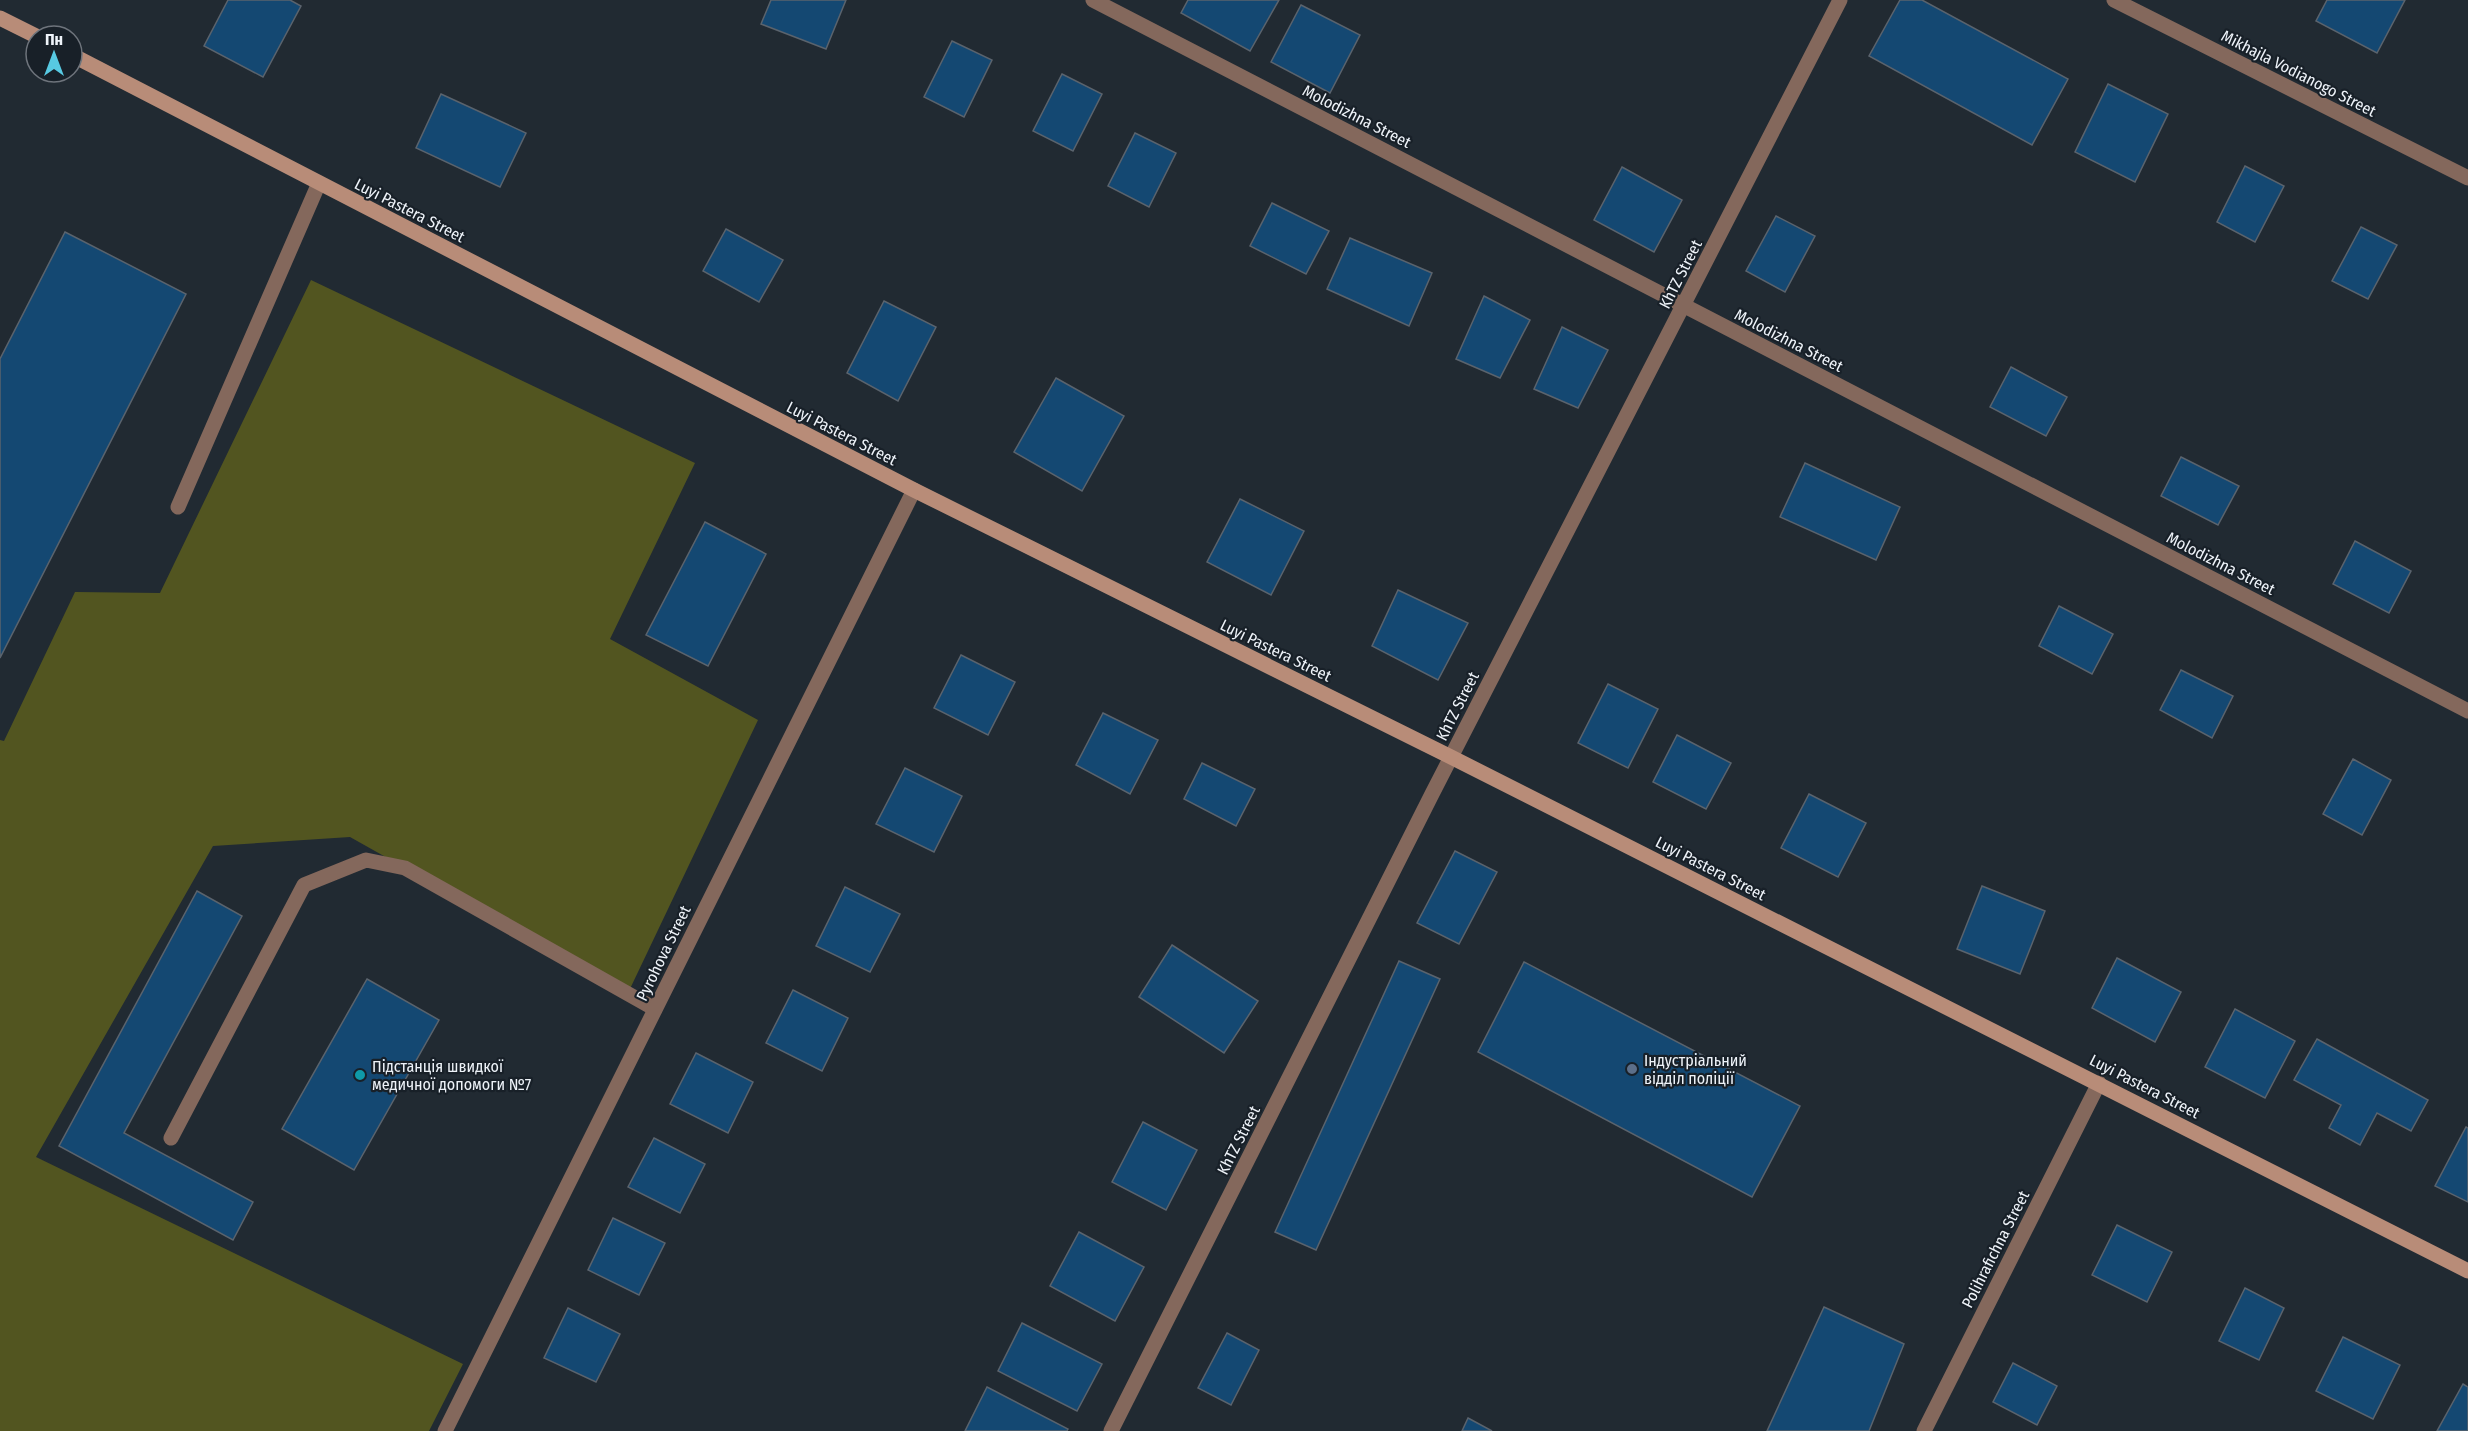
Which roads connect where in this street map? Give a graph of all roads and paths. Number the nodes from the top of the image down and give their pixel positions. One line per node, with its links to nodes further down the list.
1 (1093, 0): 9 (street, Molodizhna Street)
2 (1840, 0): 9 (street, KhTZ Street)
3 (2114, 0): 7 (street, Mikhajla Vodianogo Street)
4 (0, 18): 5 (street)
5 (24, 30)
6 (84, 61): 8 (street, Luyi Pastera Street)
7 (2468, 178)
8 (319, 183): 10 (street, Luyi Pastera Street); 11 (street)
9 (1684, 305): 12 (street, Molodizhna Street); 13 (street, KhTZ Street)
10 (914, 490): 13 (street, Luyi Pastera Street); 14 (street, Pyrohova Street)
11 (178, 507)
12 (2468, 711)
13 (1451, 757): 15 (street, Luyi Pastera Street); 19 (street, KhTZ Street)
14 (655, 1009): 16 (street); 18 (street, Pyrohova Street)
15 (2099, 1083): 17 (street, Luyi Pastera Street); 20 (street, Polihrafichna Street)
16 (171, 1138)
17 (2468, 1270)
18 (445, 1431)
19 (1111, 1431)
20 (1924, 1431)

